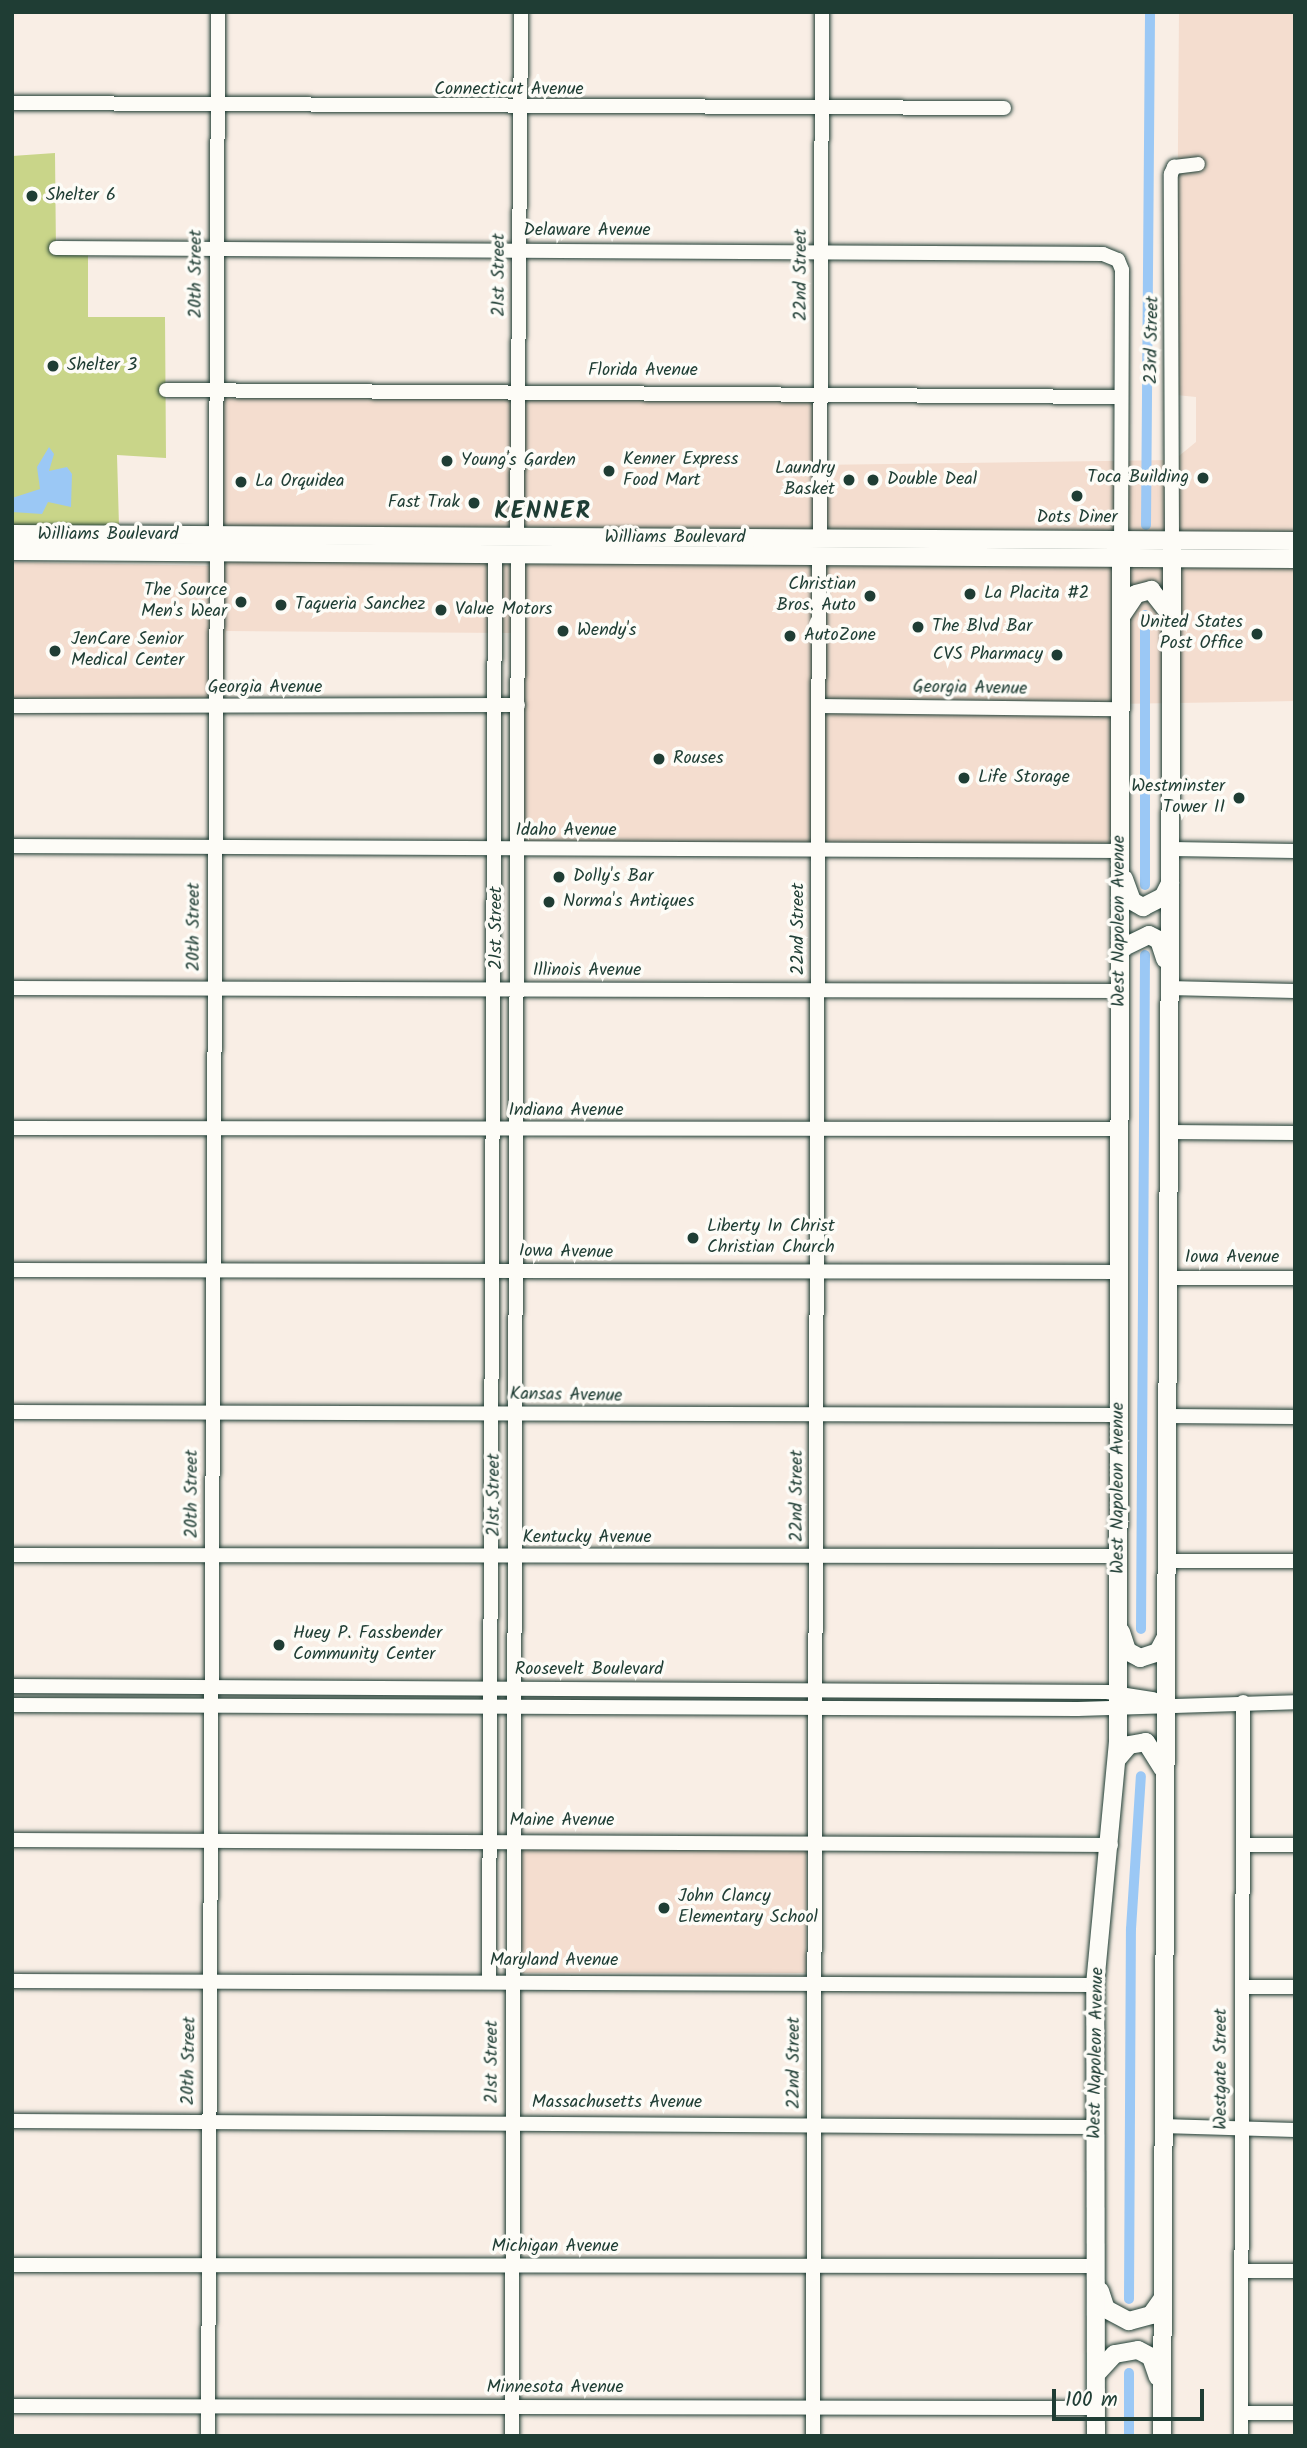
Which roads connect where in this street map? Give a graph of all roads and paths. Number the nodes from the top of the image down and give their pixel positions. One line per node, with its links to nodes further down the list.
1 (218, 12): 6 (street, 20th Street)
2 (521, 12): 8 (street, 21st Street)
3 (822, 12): 5 (street, 22nd Street)
4 (13, 103): 6 (street, Connecticut Avenue)
5 (822, 107): 7 (street, Connecticut Avenue); 8 (street, Connecticut Avenue); 11 (street, 22nd Street)
6 (217, 108): 8 (street, Connecticut Avenue); 12 (street, 20th Street)
7 (1004, 108)
8 (520, 110): 13 (street, 21st Street)
9 (1198, 164): 23 (street, 23rd Street)
10 (56, 248): 12 (street, Delaware Avenue)
11 (821, 249): 13 (street, Delaware Avenue); 14 (street, Delaware Avenue); 18 (street, 22nd Street)
12 (217, 250): 13 (street, Delaware Avenue); 17 (street, 20th Street)
13 (520, 251): 15 (street, 21st Street)
14 (1118, 260): 19 (street, 23rd Street)
15 (519, 389): 17 (street, Florida Avenue); 18 (street, Florida Avenue); 26 (street, 21st Street)
16 (166, 390): 17 (street, Florida Avenue)
17 (216, 390): 25 (street, 20th Street)
18 (821, 391): 19 (street, Florida Avenue); 27 (street, 22nd Street)
19 (1121, 397): 22 (street, 23rd Street)
20 (12, 534): 25 (main road, Williams Boulevard)
21 (553, 537): 26 (main road, Williams Boulevard); 27 (main road, Williams Boulevard); 29 (main road)
22 (1121, 538): 23 (main road, Williams Boulevard); 27 (main road, Williams Boulevard); 30 (main road, West Napoleon Avenue)
23 (1172, 539): 24 (main road, Williams Boulevard); 31 (main road)
24 (1295, 541)
25 (216, 544): 26 (main road, Williams Boulevard); 28 (main road, Williams Boulevard); 29 (main road, Williams Boulevard); 39 (street, 20th Street)
26 (517, 546): 27 (main road, Williams Boulevard); 29 (main road, Williams Boulevard); 35 (street, 21st Street)
27 (820, 547): 30 (main road, Williams Boulevard); 38 (street, 22nd Street)
28 (12, 551)
29 (495, 555): 37 (street, 21st Street)
30 (1121, 558): 31 (main road, Williams Boulevard); 33 (main road, West Napoleon Avenue)
31 (1173, 558): 32 (main road, Williams Boulevard); 34 (main road)
32 (1295, 559)
33 (1121, 617): 34 (main road); 40 (main road, West Napoleon Avenue)
34 (1175, 623): 43 (main road)
35 (518, 705): 37 (street, Georgia Avenue); 46 (street, 21st Street)
36 (12, 706): 39 (street, Georgia Avenue)
37 (494, 706): 39 (street, Georgia Avenue); 44 (street, 21st Street)
38 (819, 706): 40 (street, Georgia Avenue); 45 (street, 22nd Street)
39 (217, 707): 42 (street, 20th Street)
40 (1121, 709): 47 (main road, West Napoleon Avenue)
41 (12, 846): 42 (street, Idaho Avenue)
42 (215, 848): 44 (street, Idaho Avenue); 54 (street, 20th Street)
43 (1171, 849): 48 (street); 50 (main road)
44 (492, 850): 46 (street, Idaho Avenue); 58 (street, 21st Street)
45 (818, 850): 46 (street, Idaho Avenue); 47 (street, Idaho Avenue); 57 (street, 22nd Street)
46 (517, 851): 56 (street, 21st Street)
47 (1121, 851): 49 (main road, West Napoleon Avenue)
48 (1295, 851)
49 (1120, 869): 50 (main road); 51 (main road, West Napoleon Avenue)
50 (1170, 883): 52 (main road)
51 (1120, 948): 52 (main road); 59 (main road, West Napoleon Avenue)
52 (1169, 968): 55 (main road)
53 (12, 988): 54 (street, Illinois Avenue)
54 (214, 989): 58 (street, Illinois Avenue); 62 (street, 20th Street)
55 (1168, 989): 60 (street); 67 (main road)
56 (516, 990): 57 (street, Illinois Avenue); 58 (street, Illinois Avenue); 65 (street, 21st Street)
57 (818, 990): 59 (street, Illinois Avenue); 66 (street, 22nd Street)
58 (492, 991): 64 (street, 21st Street)
59 (1120, 991): 63 (main road, West Napoleon Avenue)
60 (1295, 991)
61 (12, 1128): 62 (street, Indiana Avenue)
62 (214, 1129): 64 (street, Indiana Avenue); 70 (street, 20th Street)
63 (1120, 1129): 66 (street, Indiana Avenue); 73 (main road, West Napoleon Avenue)
64 (491, 1131): 65 (street, Indiana Avenue); 71 (street, 21st Street)
65 (515, 1131): 66 (street, Indiana Avenue); 72 (street, 21st Street)
66 (818, 1131): 74 (street, 22nd Street)
67 (1168, 1132): 68 (street); 75 (main road)
68 (1295, 1133)
69 (12, 1270): 70 (street, Iowa Avenue)
70 (213, 1270): 71 (street, Iowa Avenue); 78 (street, 20th Street)
71 (491, 1272): 72 (street, Iowa Avenue); 79 (street, 21st Street)
72 (515, 1272): 74 (street, Iowa Avenue); 80 (street, 21st Street)
73 (1120, 1272): 74 (street, Iowa Avenue); 81 (main road, West Napoleon Avenue)
74 (818, 1276): 84 (street, 22nd Street)
75 (1168, 1278): 76 (street, Iowa Avenue); 82 (main road)
76 (1295, 1278)
77 (12, 1412): 78 (street, Kansas Avenue)
78 (212, 1413): 79 (street, Kansas Avenue); 86 (street, 20th Street)
79 (491, 1415): 80 (street, Kansas Avenue); 87 (street, 21st Street)
80 (514, 1415): 84 (street, Kansas Avenue); 89 (street, 21st Street)
81 (1118, 1415): 84 (street, Kansas Avenue); 88 (main road, West Napoleon Avenue)
82 (1167, 1416): 83 (street); 91 (main road)
83 (1295, 1417)
84 (817, 1419): 90 (street, 22nd Street)
85 (12, 1555): 86 (street, Kentucky Avenue)
86 (212, 1555): 87 (street, Kentucky Avenue); 96 (street, 20th Street)
87 (491, 1556): 89 (street, Kentucky Avenue); 97 (street, 21st Street)
88 (1119, 1556): 90 (street, Kentucky Avenue); 93 (main road, West Napoleon Avenue)
89 (514, 1557): 90 (street, Kentucky Avenue); 98 (street, 21st Street)
90 (817, 1558): 99 (street, 22nd Street)
91 (1166, 1561): 92 (street); 94 (main road)
92 (1295, 1561)
93 (1118, 1622): 94 (main road); 100 (main road, West Napoleon Avenue)
94 (1165, 1639): 101 (main road)
95 (12, 1686): 96 (street, Roosevelt Boulevard)
96 (211, 1687): 97 (street, Roosevelt Boulevard); 105 (street, 20th Street)
97 (491, 1689): 98 (street, Roosevelt Boulevard); 106 (street, 21st Street)
98 (515, 1689): 99 (street, Roosevelt Boulevard); 107 (street, 21st Street)
99 (816, 1690): 100 (street, Roosevelt Boulevard); 108 (street, 22nd Street)
100 (1117, 1700): 101 (street, Roosevelt Boulevard); 108 (street, Roosevelt Boulevard); 109 (main road, West Napoleon Avenue)
101 (1165, 1702): 102 (street, Roosevelt Boulevard); 110 (main road)
102 (1243, 1702): 103 (street, Roosevelt Boulevard); 117 (street, Westgate Street)
103 (1295, 1702)
104 (12, 1705): 105 (street, Roosevelt Boulevard)
105 (211, 1707): 106 (street, Roosevelt Boulevard); 111 (street, 20th Street)
106 (491, 1707): 107 (street, Roosevelt Boulevard); 113 (street, 21st Street)
107 (515, 1707): 108 (street, Roosevelt Boulevard); 114 (street, 21st Street)
108 (816, 1708): 115 (street, 22nd Street)
109 (1117, 1759): 110 (main road); 116 (main road, West Napoleon Avenue)
110 (1165, 1779): 131 (main road)
111 (211, 1838): 112 (street, Maine Avenue); 113 (street, Maine Avenue); 122 (street, 20th Street)
112 (12, 1840)
113 (490, 1840): 114 (street, Maine Avenue); 119 (street, 21st Street)
114 (512, 1840): 115 (street, Maine Avenue); 120 (street, 21st Street)
115 (815, 1841): 116 (street, Maine Avenue); 123 (street, 22nd Street)
116 (1111, 1845): 124 (main road, West Napoleon Avenue)
117 (1243, 1845): 118 (street); 125 (street, Westgate Street)
118 (1295, 1845)
119 (489, 1980): 120 (street, Maryland Avenue); 122 (street, Maryland Avenue)
120 (512, 1980): 123 (street, Maryland Avenue); 129 (street, 21st Street)
121 (12, 1981): 122 (street, Maryland Avenue)
122 (211, 1981): 128 (street, 20th Street)
123 (815, 1982): 124 (street, Maryland Avenue); 130 (street, 22nd Street)
124 (1095, 1985): 132 (main road, West Napoleon Avenue)
125 (1242, 1987): 126 (street); 133 (street, Westgate Street)
126 (1295, 1987)
127 (12, 2121): 128 (street, Massachusetts Avenue)
128 (209, 2121): 129 (street, Massachusetts Avenue); 136 (street, 20th Street)
129 (513, 2121): 130 (street, Massachusetts Avenue); 138 (street, 21st Street)
130 (814, 2124): 132 (street, Massachusetts Avenue); 137 (street, 22nd Street)
131 (1162, 2126): 133 (street); 142 (main road)
132 (1095, 2127): 141 (main road, West Napoleon Avenue)
133 (1242, 2129): 134 (street); 139 (street, Westgate Street)
134 (1295, 2130)
135 (12, 2265): 136 (street, Michigan Avenue)
136 (209, 2265): 138 (street, Michigan Avenue); 145 (street, 20th Street)
137 (813, 2265): 138 (street, Michigan Avenue); 141 (street, Michigan Avenue); 148 (street, 22nd Street)
138 (513, 2266): 147 (street, 21st Street)
139 (1241, 2271): 140 (street); 150 (street, Westgate Street)
140 (1295, 2271)
141 (1097, 2273): 142 (main road); 143 (main road, West Napoleon Avenue)
142 (1163, 2298): 144 (main road)
143 (1097, 2373): 144 (main road); 149 (main road, West Napoleon Avenue)
144 (1163, 2390): 156 (main road)
145 (208, 2404): 146 (street, Minnesota Avenue); 147 (street, Minnesota Avenue); 152 (street, 20th Street)
146 (12, 2406)
147 (512, 2408): 148 (street, Minnesota Avenue); 153 (street, 21st Street)
148 (813, 2408): 149 (street, Minnesota Avenue); 154 (street, 22nd Street)
149 (1097, 2408): 155 (main road, West Napoleon Avenue)
150 (1241, 2413): 151 (street); 157 (street, Westgate Street)
151 (1295, 2413)
152 (208, 2436)
153 (512, 2436)
154 (813, 2436)
155 (1096, 2436)
156 (1162, 2436)
157 (1241, 2436)

